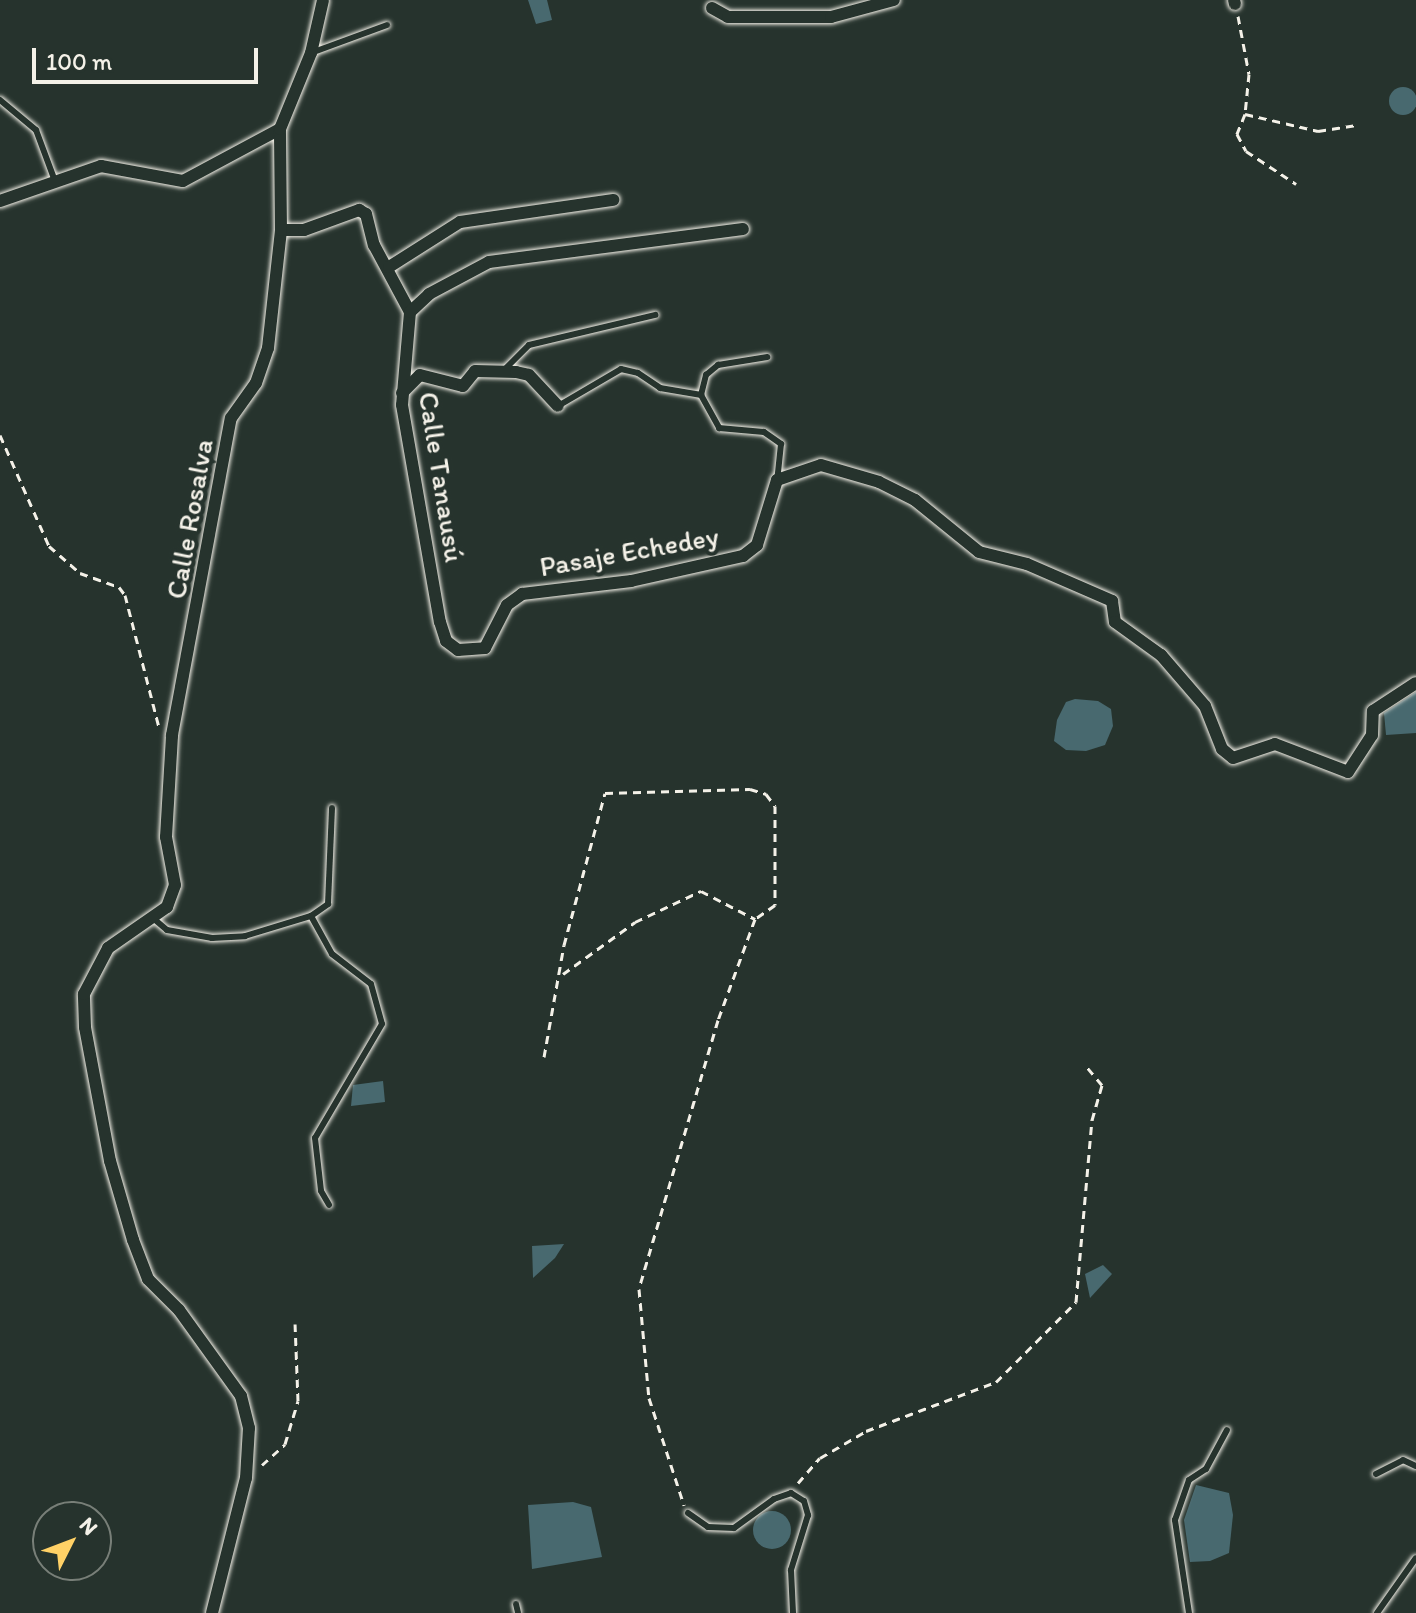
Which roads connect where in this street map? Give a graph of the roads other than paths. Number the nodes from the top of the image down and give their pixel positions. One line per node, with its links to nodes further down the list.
1 (323, 0): 5 (street)
2 (894, 0): 3 (street)
3 (712, 3)
4 (387, 25): 5 (lane)
5 (311, 53): 7 (street)
6 (0, 100): 8 (lane)
7 (280, 129): 8 (street); 12 (street, Calle Rosalva)
8 (55, 181): 10 (street)
9 (613, 200): 13 (street)
10 (0, 201)
11 (743, 229): 14 (street)
12 (281, 230): 13 (street); 26 (street, Calle Rosalva)
13 (389, 267): 14 (street)
14 (410, 312): 18 (street, Calle Tanausú)
15 (655, 315): 17 (lane)
16 (767, 357): 19 (lane)
17 (502, 372): 18 (street); 20 (street)
18 (402, 393): 22 (street, Calle Tanausú)
19 (701, 395): 20 (lane); 21 (lane)
20 (558, 406)
21 (777, 480): 22 (street, Pasaje Echedey); 23 (street)
22 (522, 594)
23 (1416, 683)
24 (332, 808): 25 (lane)
25 (311, 916): 26 (lane); 27 (lane)
26 (154, 919): 34 (street)
27 (329, 1205)
28 (1227, 1430): 37 (lane)
29 (1416, 1466): 30 (lane)
30 (1376, 1474)
31 (688, 1513): 36 (lane)
32 (1416, 1558): 38 (lane)
33 (516, 1604): 35 (lane)
34 (212, 1613)
35 (518, 1613)
36 (793, 1613)
37 (1189, 1613)
38 (1377, 1613)

